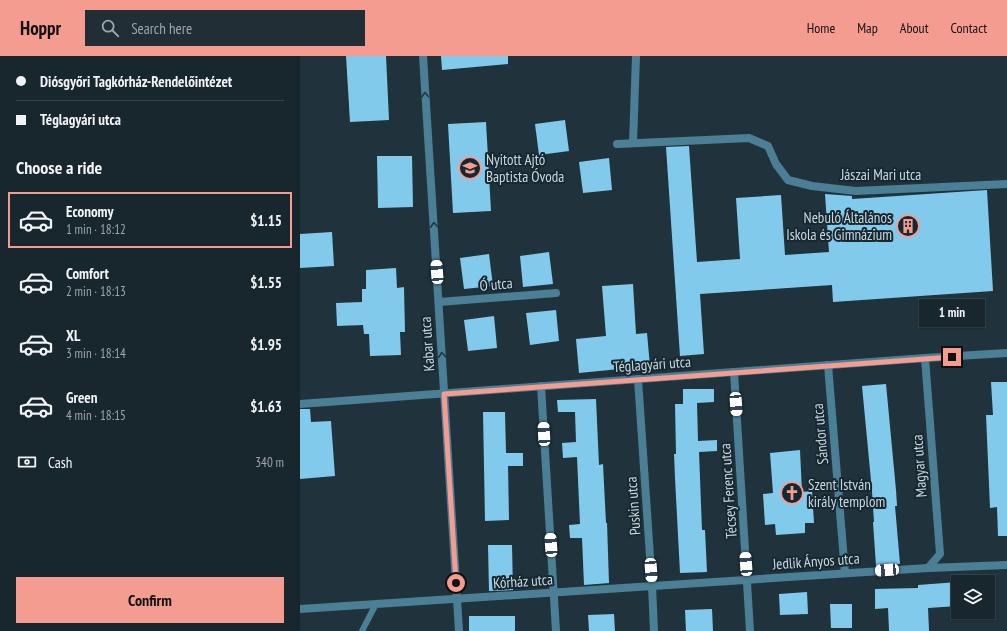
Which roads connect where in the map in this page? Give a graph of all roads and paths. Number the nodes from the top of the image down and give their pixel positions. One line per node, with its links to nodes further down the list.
1 (423, 56): 7 (street, Kabar utca, one-way to 1)
2 (636, 56): 3 (street)
3 (633, 143): 4 (street, Jászai Mari utca); 5 (street, Jászai Mari utca)
4 (617, 144)
5 (1007, 184)
6 (556, 293): 7 (street, Ó utca)
7 (439, 302): 14 (street, Kabar utca, one-way to 7)
8 (1007, 354): 9 (street, Téglagyári utca)
9 (925, 358): 10 (street, Téglagyári utca); 17 (street, Magyar utca)
10 (828, 365): 11 (street, Téglagyári utca); 18 (street, Sándor utca)
11 (734, 372): 12 (street, Téglagyári utca); 19 (street, Técsey Ferenc utca)
12 (638, 379): 13 (street, Téglagyári utca); 20 (street, Puskin utca)
13 (541, 386): 14 (street, Téglagyári utca); 21 (street)
14 (444, 394): 15 (street, Téglagyári utca); 22 (street, Kabar utca)
15 (300, 404)
16 (1007, 565): 17 (street, Jedlik Ányos utca)
17 (928, 568): 18 (street, Jedlik Ányos utca)
18 (845, 573): 19 (street, Jedlik Ányos utca)
19 (748, 580): 20 (street, Kórház utca); 29 (street, Técsey Ferenc utca)
20 (652, 586): 21 (street, Kórház utca); 28 (street, Puskin utca)
21 (553, 593): 22 (street, Kórház utca); 27 (street)
22 (458, 599): 23 (street, Kórház utca); 26 (street, Kabar utca)
23 (376, 604): 24 (street, Kórház utca); 25 (lane)
24 (300, 609)
25 (362, 631)
26 (459, 631)
27 (556, 631)
28 (654, 631)
29 (750, 631)

